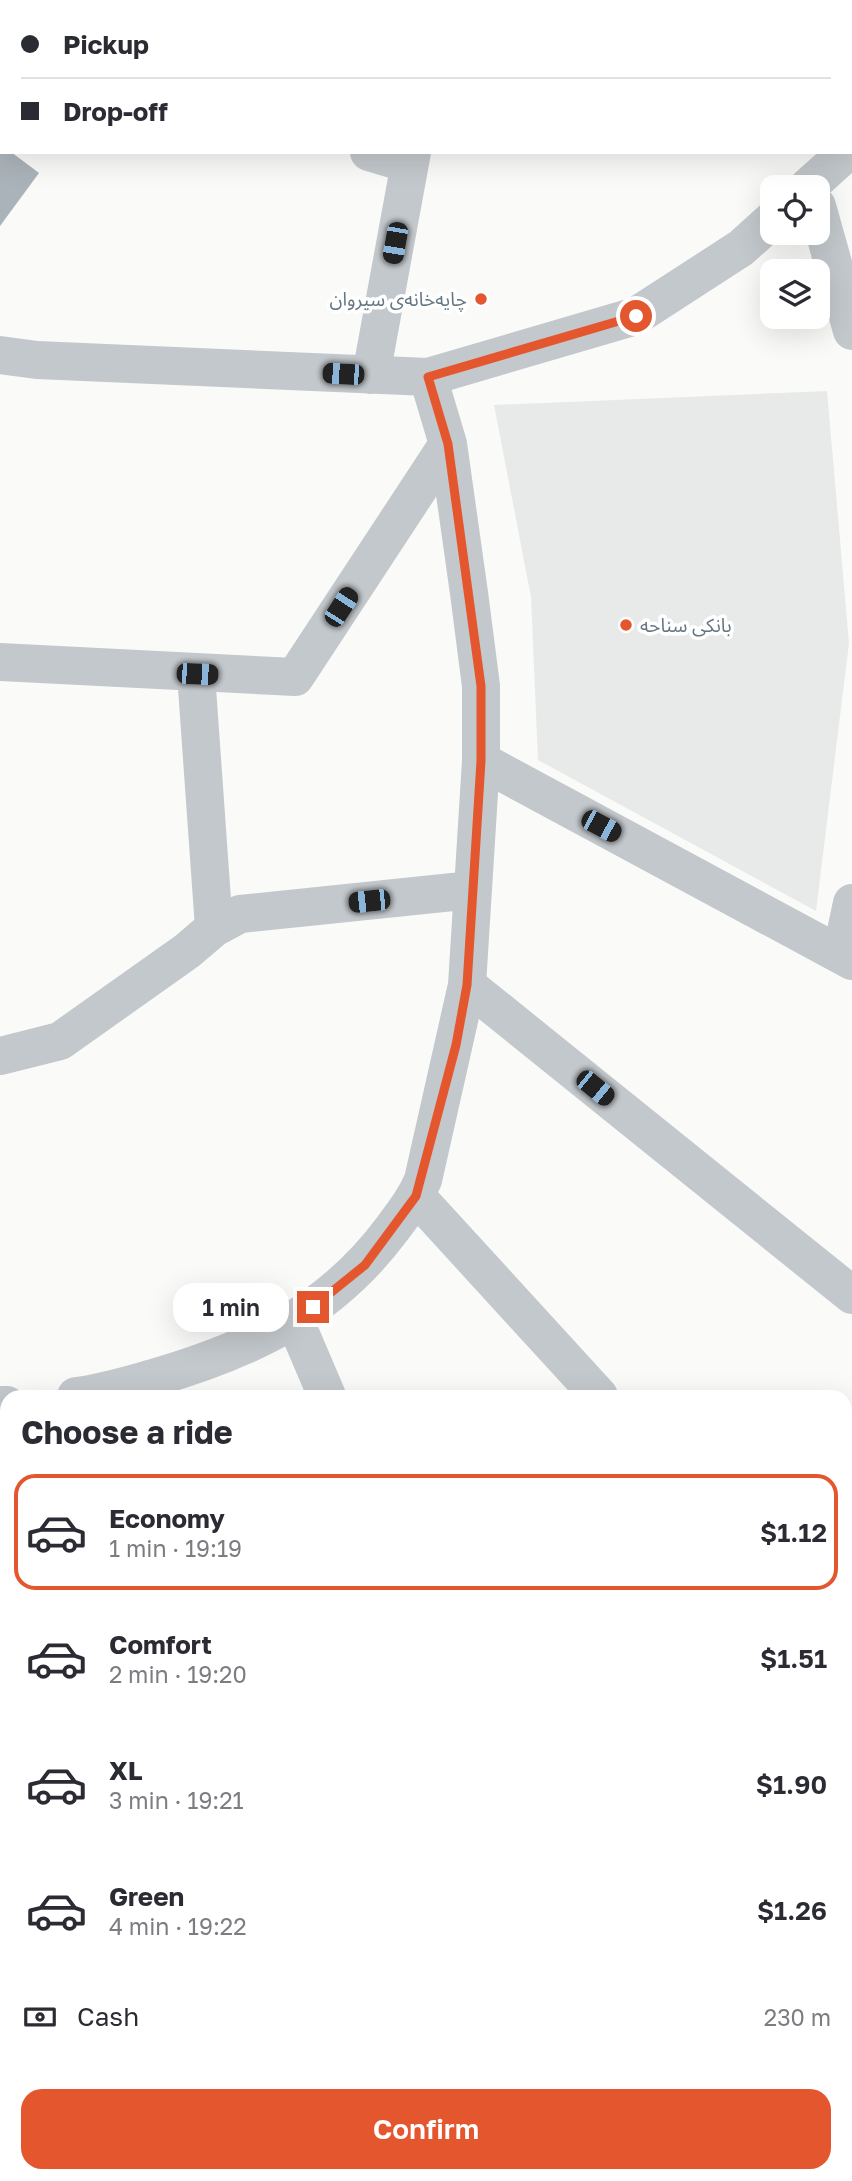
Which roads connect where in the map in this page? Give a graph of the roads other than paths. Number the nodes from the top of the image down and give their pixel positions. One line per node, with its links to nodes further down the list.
1 (383, 154): 3 (street)
2 (846, 154): 4 (street)
3 (411, 158): 9 (street)
4 (827, 175)
5 (760, 231): 10 (street)
6 (827, 245): 7 (street)
7 (852, 331)
8 (0, 355): 9 (street)
9 (371, 375): 10 (street)
10 (428, 377): 11 (street)
11 (448, 444): 13 (street); 14 (street)
12 (0, 662): 13 (street)
13 (197, 674): 17 (street)
14 (481, 761): 15 (street); 18 (street)
15 (472, 890): 17 (street); 19 (street)
16 (852, 903): 18 (street)
17 (214, 928): 20 (street)
18 (847, 958)
19 (467, 985): 21 (street); 22 (street)
20 (0, 1056)
21 (416, 1196): 23 (street); 26 (street)
22 (852, 1295)
23 (295, 1321): 24 (street); 25 (street)
24 (112, 1390)
25 (324, 1390)
26 (594, 1390)

